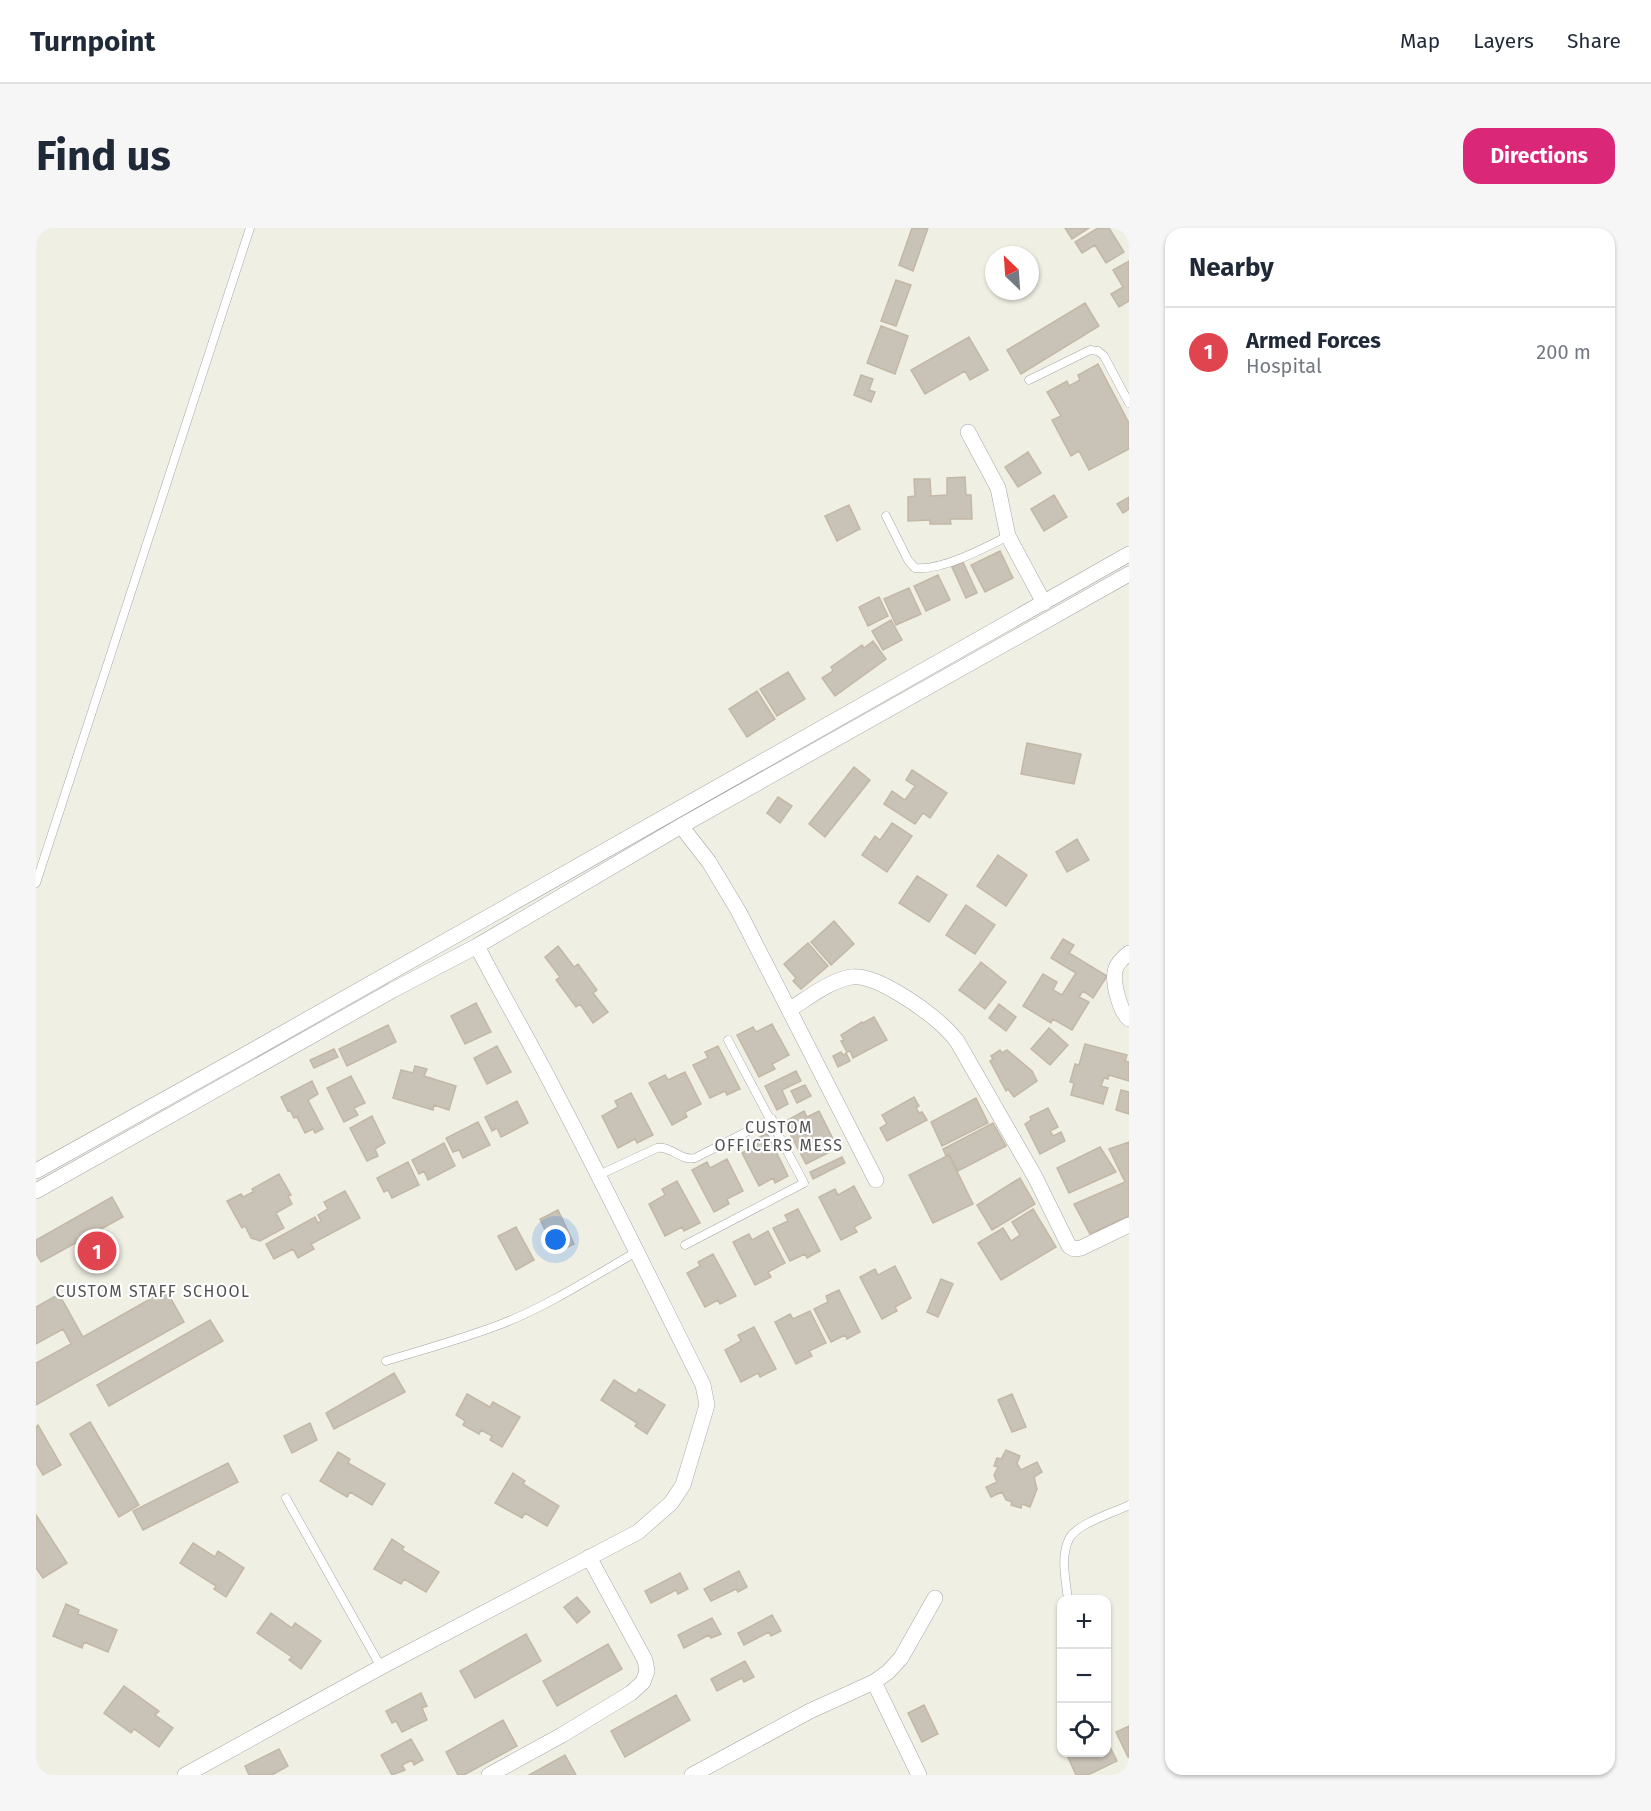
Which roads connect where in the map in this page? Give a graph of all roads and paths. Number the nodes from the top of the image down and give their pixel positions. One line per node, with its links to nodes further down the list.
1 (250, 228): 13 (lane)
2 (1029, 380): 3 (lane)
3 (1129, 404)
4 (968, 432): 6 (street)
5 (886, 516): 6 (lane)
6 (1008, 536): 9 (street)
7 (1129, 554): 9 (street)
8 (1129, 574): 11 (street)
9 (1044, 603): 10 (street)
10 (940, 662): 11 (street); 20 (street)
11 (949, 677): 12 (street)
12 (681, 826): 14 (street); 16 (street)
13 (36, 883)
14 (477, 946): 21 (street); 23 (street)
15 (1129, 953): 17 (street)
16 (789, 1010): 22 (street); 24 (street)
17 (1129, 1019)
18 (728, 1040): 19 (lane)
19 (772, 1119): 21 (lane); 25 (lane)
20 (36, 1171)
21 (599, 1175): 26 (street)
22 (876, 1180)
23 (36, 1191)
24 (1129, 1226)
25 (685, 1245)
26 (638, 1251): 27 (lane); 30 (street)
27 (386, 1361)
28 (286, 1498): 33 (lane)
29 (1129, 1505): 31 (lane)
30 (589, 1557): 33 (street); 36 (street)
31 (1068, 1595)
32 (935, 1598): 34 (street)
33 (381, 1667): 35 (street)
34 (874, 1682): 37 (street); 38 (street)
35 (185, 1775)
36 (489, 1775)
37 (692, 1775)
38 (919, 1775)

